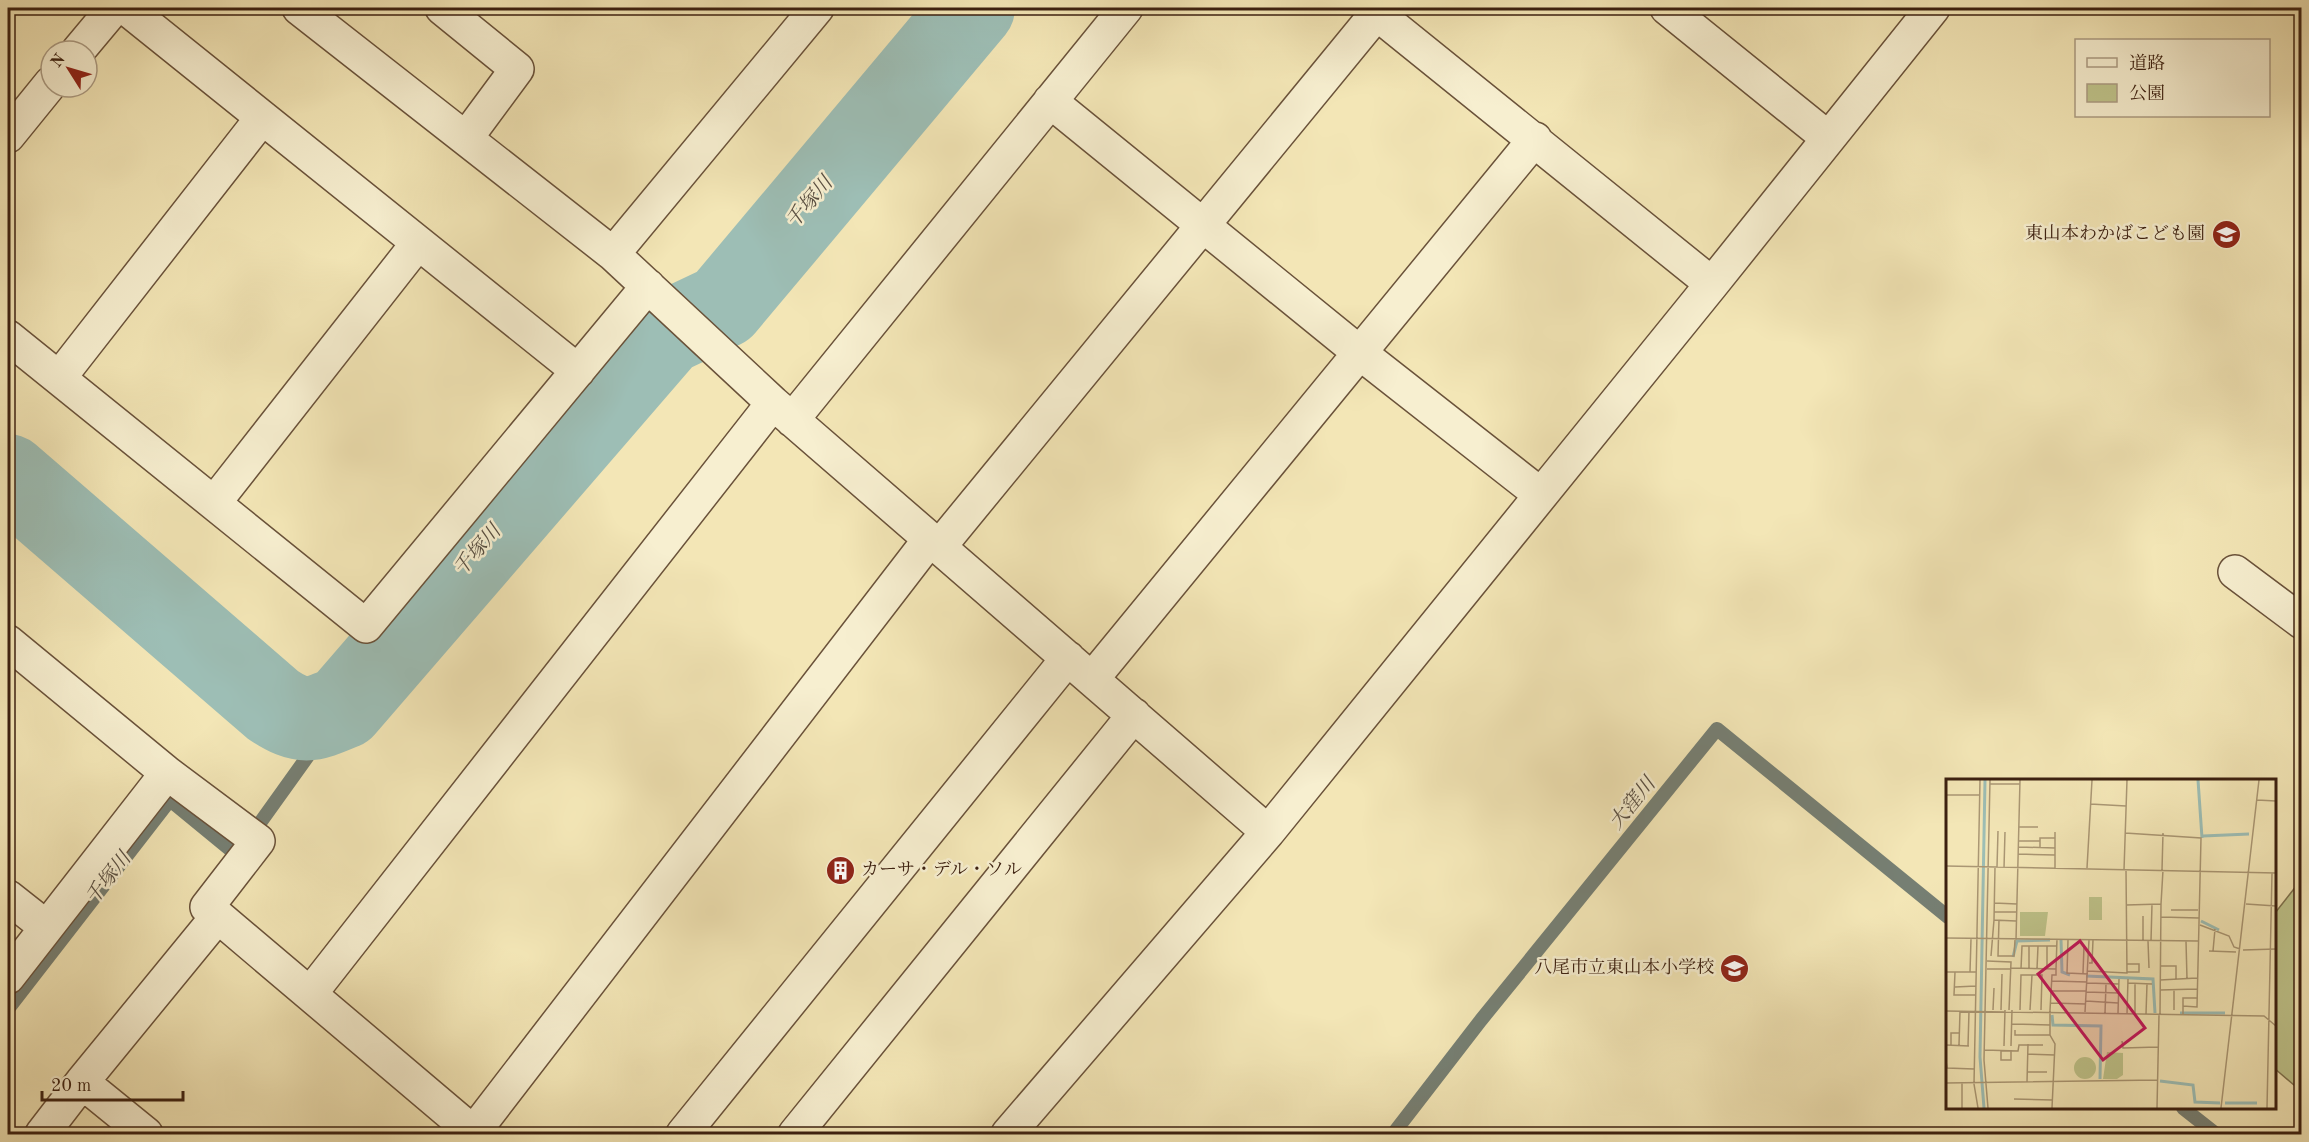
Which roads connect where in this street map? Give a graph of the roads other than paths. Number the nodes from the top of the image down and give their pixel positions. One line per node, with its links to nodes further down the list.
1 (114, 8): 10 (street)
2 (126, 8): 13 (street)
3 (299, 8): 15 (street)
4 (442, 8): 15 (street)
5 (817, 8): 20 (street)
6 (1126, 8): 12 (street)
7 (1667, 8): 16 (street)
8 (1933, 8): 16 (street)
9 (1373, 10): 17 (street); 18 (street)
10 (88, 39)
11 (39, 98): 14 (street)
12 (1050, 101): 18 (street); 27 (street)
13 (262, 118): 19 (street); 26 (street)
14 (8, 136)
15 (466, 138): 20 (street)
16 (1828, 138): 21 (street)
17 (1534, 139): 21 (street); 24 (street)
18 (1204, 225): 24 (street); 30 (street)
19 (418, 243): 25 (street); 29 (street)
20 (613, 254): 22 (street)
21 (1712, 284): 28 (street)
22 (648, 286): 25 (street); 27 (street)
23 (8, 337): 26 (street)
24 (1360, 353): 28 (street); 35 (street)
25 (578, 371): 29 (street)
26 (59, 378): 29 (street)
27 (782, 411): 30 (street); 43 (street)
28 (1541, 495): 38 (street)
29 (214, 503)
30 (935, 543): 34 (street); 47 (street)
31 (2235, 572): 32 (street)
32 (2301, 622)
33 (8, 642): 37 (street)
34 (1068, 658): 35 (street); 48 (street)
35 (1092, 679): 36 (street)
36 (1134, 715): 38 (street); 49 (street)
37 (167, 773): 40 (street); 41 (street)
38 (1268, 832): 50 (street)
39 (8, 897): 41 (street)
40 (218, 916): 43 (street); 44 (street)
41 (46, 927): 42 (street)
42 (8, 977)
43 (310, 994): 47 (street)
44 (82, 1082): 45 (street); 46 (street)
45 (42, 1134)
46 (146, 1134)
47 (474, 1134)
48 (683, 1134)
49 (795, 1134)
50 (1008, 1134)

